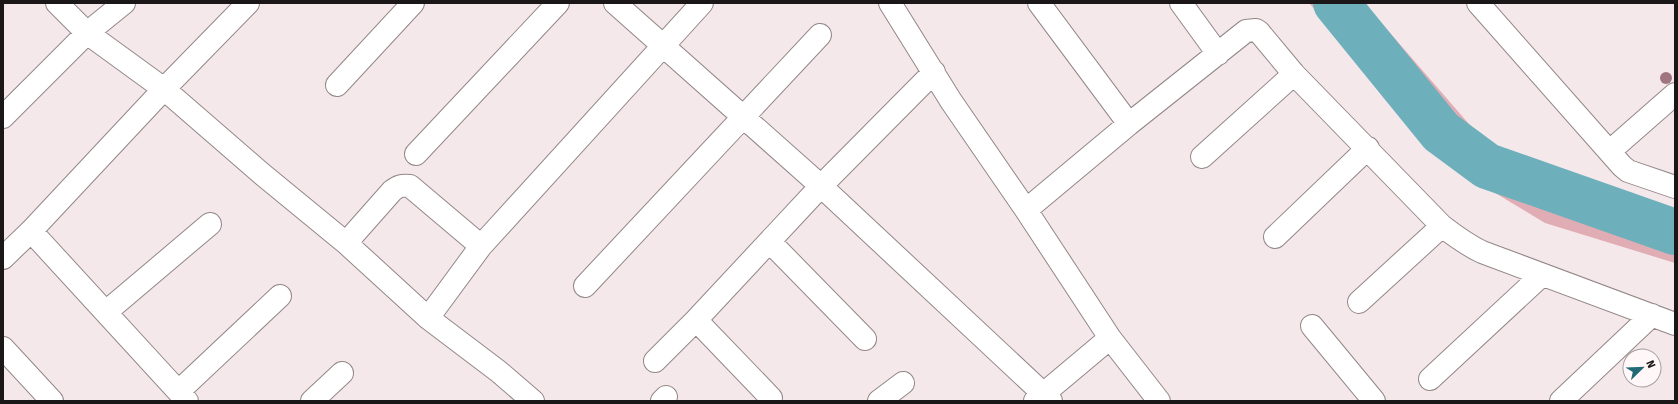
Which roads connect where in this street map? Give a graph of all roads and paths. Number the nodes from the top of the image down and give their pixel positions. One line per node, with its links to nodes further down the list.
1 (58, 3): 12 (street)
2 (124, 3): 12 (street)
3 (413, 3): 18 (street)
4 (558, 3): 26 (street)
5 (615, 3): 14 (street)
6 (702, 3): 14 (street)
7 (890, 3): 16 (street)
8 (1039, 3): 23 (street)
9 (1181, 3): 15 (street)
10 (1478, 3): 25 (street)
11 (243, 5): 19 (street)
12 (87, 33): 19 (street); 21 (street)
13 (820, 35): 22 (street)
14 (662, 45): 22 (street); 37 (street)
15 (1218, 54): 17 (street); 23 (street)
16 (934, 72): 28 (street); 30 (street)
17 (1294, 74): 24 (street); 27 (street)
18 (338, 85)
19 (164, 89): 33 (street); 36 (street)
20 (1675, 94): 25 (street)
21 (3, 117)
22 (744, 117): 28 (street); 40 (street)
23 (1129, 124): 30 (street)
24 (1368, 148): 32 (street); 34 (street)
25 (1610, 151): 29 (street)
26 (416, 154)
27 (1202, 157)
28 (821, 186): 35 (street); 58 (street)
29 (1675, 187)
30 (1026, 210): 49 (street)
31 (210, 224): 43 (street)
32 (1442, 226): 39 (street); 42 (street)
33 (32, 231): 38 (street); 43 (street)
34 (1275, 237)
35 (770, 242): 46 (street); 50 (street)
36 (346, 244): 37 (street); 45 (street)
37 (481, 246): 45 (street)
38 (3, 258)
39 (1542, 275): 44 (street); 54 (street)
40 (585, 286)
41 (280, 296): 56 (street)
42 (1358, 302)
43 (106, 312): 56 (street)
44 (1652, 315): 47 (street); 65 (street)
45 (428, 318): 61 (street)
46 (696, 320): 52 (street); 57 (street)
47 (1675, 324)
48 (1312, 326): 64 (street)
49 (1110, 338): 58 (street); 63 (street)
50 (865, 339)
51 (3, 348): 59 (street)
52 (655, 361)
53 (342, 373): 60 (street)
54 (1430, 379)
55 (903, 383): 62 (street)
56 (183, 396)
57 (771, 398)
58 (1043, 399)
59 (52, 401)
60 (312, 401)
61 (533, 401)
62 (879, 401)
63 (1159, 401)
64 (1374, 401)
65 (1561, 401)

